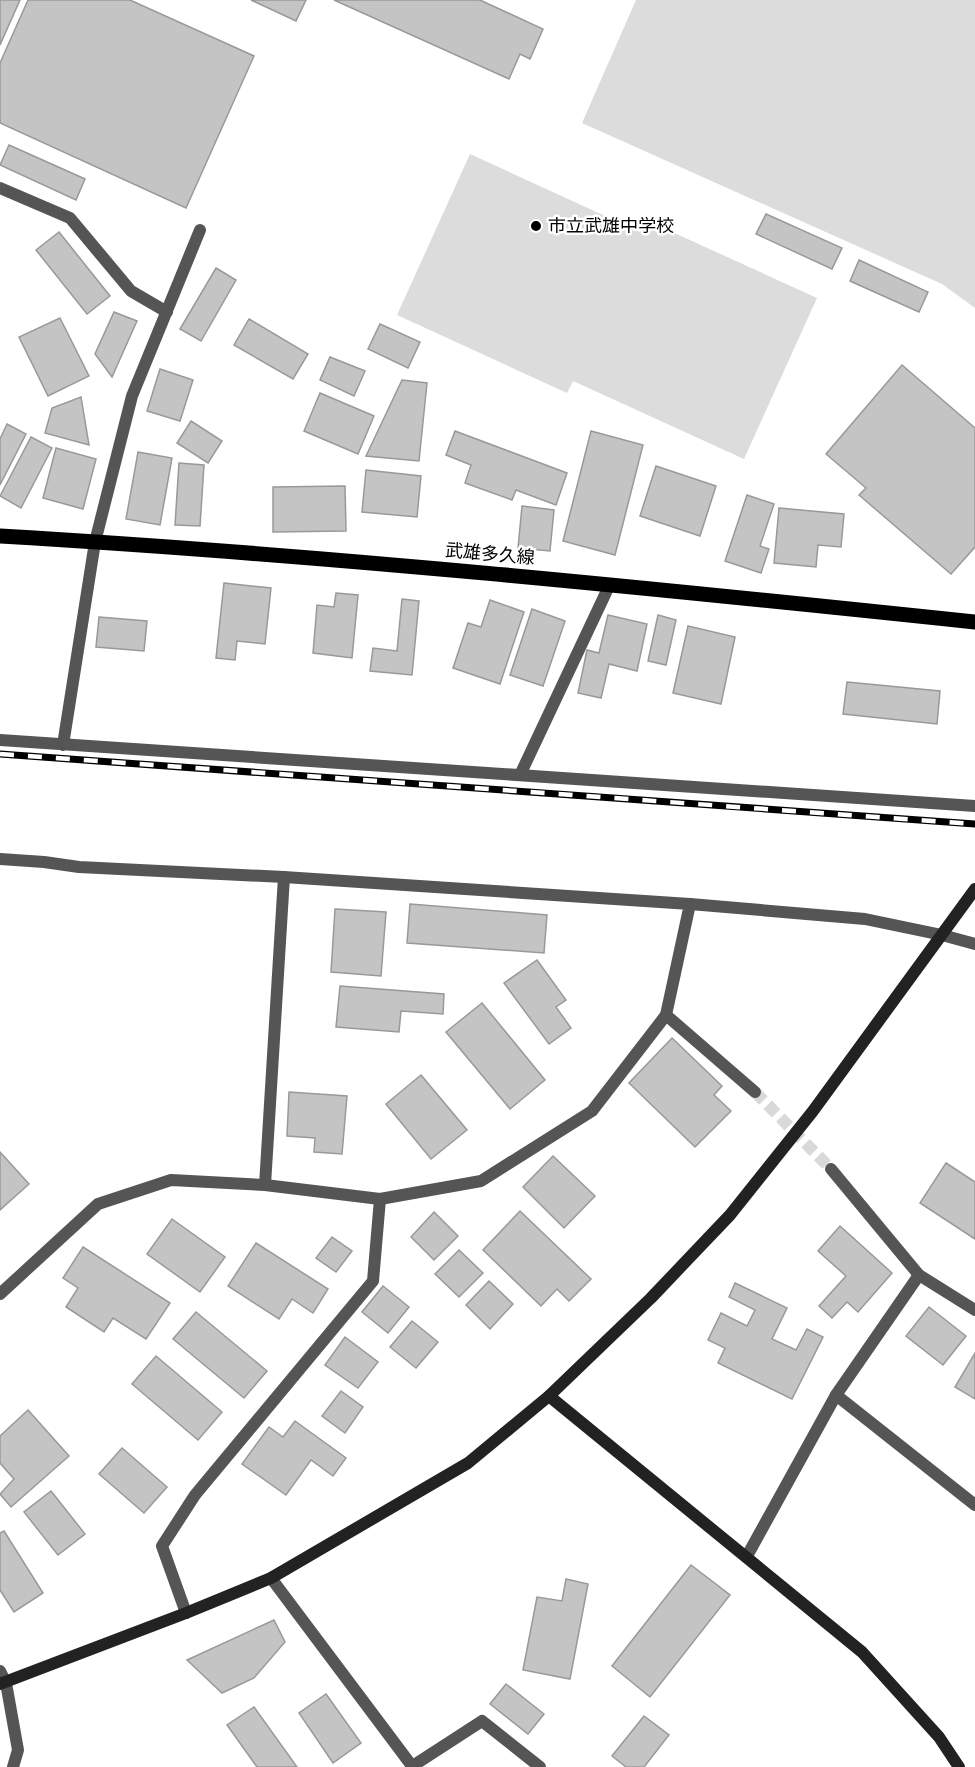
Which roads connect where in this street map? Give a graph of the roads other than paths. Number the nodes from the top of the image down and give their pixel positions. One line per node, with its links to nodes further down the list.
1 (0, 188): 3 (street)
2 (200, 230): 3 (street)
3 (167, 312): 5 (street)
4 (0, 536): 5 (main road, 武雄多久線)
5 (95, 542): 6 (main road, 武雄多久線); 9 (street)
6 (610, 584): 7 (main road, 武雄多久線); 10 (street)
7 (975, 622)
8 (0, 740): 9 (street)
9 (63, 745): 10 (street)
10 (520, 775): 11 (street)
11 (975, 806)
12 (0, 859): 13 (street)
13 (284, 877): 15 (street); 21 (street)
14 (975, 890): 16 (street)
15 (690, 904): 16 (street); 18 (street)
16 (942, 935): 17 (street); 27 (street)
17 (975, 944)
18 (666, 1015): 19 (street); 22 (street)
19 (755, 1092)
20 (831, 1169): 23 (street)
21 (265, 1185): 22 (street); 24 (street)
22 (380, 1199): 31 (street)
23 (919, 1275): 25 (street); 26 (street)
24 (0, 1294)
25 (975, 1310)
26 (836, 1395): 28 (street); 29 (street)
27 (549, 1396): 29 (street); 30 (street)
28 (975, 1505)
29 (747, 1556): 36 (street)
30 (271, 1578): 31 (street); 34 (street)
31 (186, 1613): 32 (street)
32 (2, 1679): 33 (street)
33 (13, 1767)
34 (412, 1767): 35 (street)
35 (540, 1767)
36 (959, 1767)

